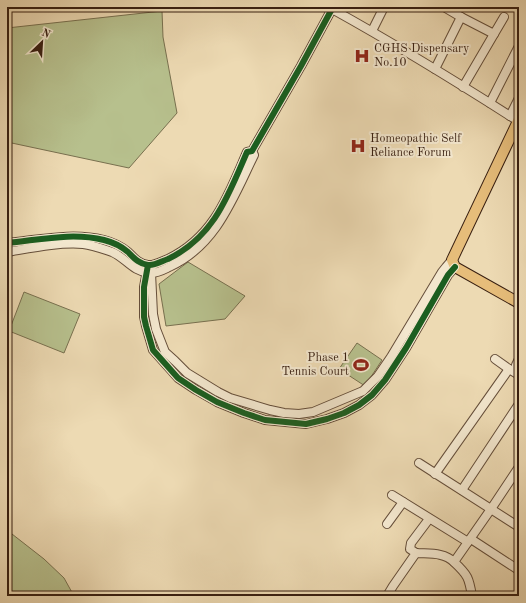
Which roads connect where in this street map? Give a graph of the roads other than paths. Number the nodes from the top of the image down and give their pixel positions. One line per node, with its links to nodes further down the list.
1 (384, 7): 6 (street)
2 (444, 7): 4 (street)
3 (332, 8): 6 (street); 17 (street)
4 (461, 17): 7 (street); 9 (street)
5 (504, 17): 7 (street)
6 (372, 31): 9 (street)
7 (494, 34): 10 (street)
8 (519, 46): 12 (street)
9 (435, 69): 10 (street)
10 (463, 87): 12 (street)
11 (519, 98): 13 (street)
12 (490, 103): 13 (street)
13 (516, 119): 16 (main road)
14 (7, 243): 17 (street)
15 (7, 252): 17 (street)
16 (454, 264): 18 (main road); 19 (street)
17 (149, 269): 19 (street); 19 (street)
18 (519, 303)
19 (403, 346)
20 (495, 359): 21 (street)
21 (515, 364): 22 (street); 26 (street)
22 (519, 374)
23 (519, 404): 27 (street)
24 (419, 464): 26 (street)
25 (519, 467): 30 (street)
26 (436, 474): 27 (street)
27 (462, 490): 30 (street)
28 (392, 495): 29 (street)
29 (403, 502): 31 (street); 32 (street)
30 (491, 509): 33 (street); 34 (street)
31 (429, 519): 34 (street); 35 (street)
32 (387, 524)
33 (519, 527)
34 (469, 541): 36 (street); 37 (street)
35 (416, 553): 36 (street); 38 (street)
36 (454, 562): 39 (street)
37 (517, 569)
38 (387, 596)
39 (472, 596)

